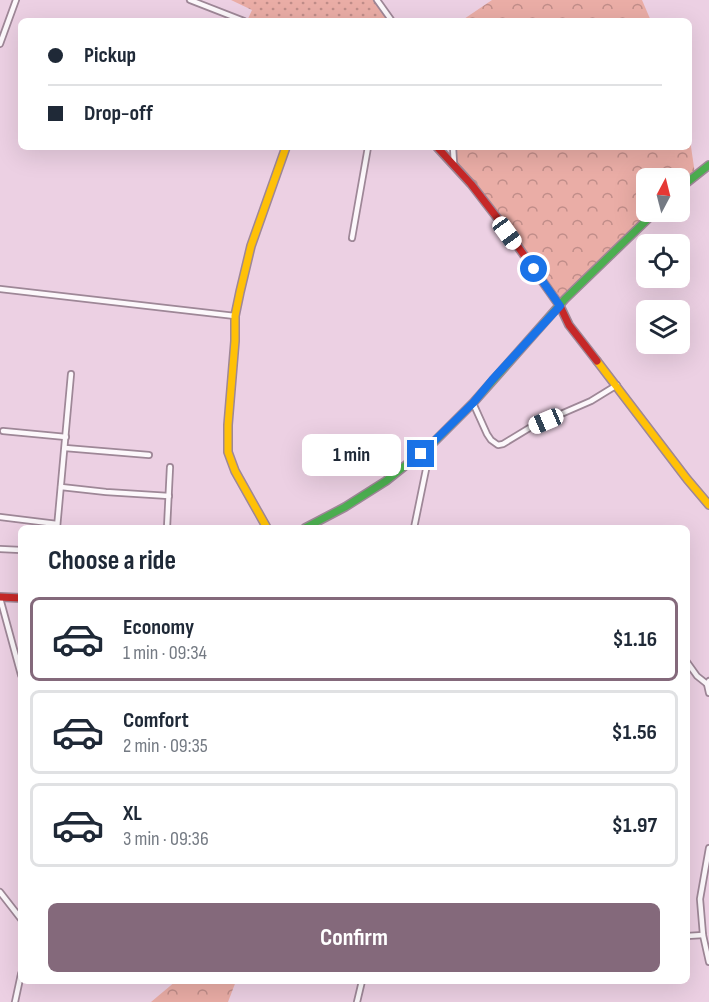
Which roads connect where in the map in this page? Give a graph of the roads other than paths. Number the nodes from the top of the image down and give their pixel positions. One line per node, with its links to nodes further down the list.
1 (16, 0): 6 (street)
2 (190, 0): 4 (street)
3 (377, 0): 5 (street)
4 (236, 18)
5 (390, 18)
6 (0, 44)
7 (285, 150): 18 (street)
8 (367, 150): 15 (street)
9 (440, 150): 11 (street)
10 (453, 150): 11 (street)
11 (454, 164): 17 (street)
12 (709, 165): 13 (street)
13 (690, 179)
14 (645, 222): 17 (street)
15 (352, 238)
16 (0, 289): 18 (street)
17 (560, 306): 20 (street); 21 (street)
18 (235, 316): 35 (street)
19 (71, 374): 23 (street)
20 (617, 385): 21 (street); 30 (street)
21 (473, 403): 24 (street)
22 (3, 431): 23 (street)
23 (66, 437): 25 (street)
24 (431, 445): 36 (street); 37 (street)
25 (65, 448): 26 (street); 28 (street)
26 (149, 455)
27 (170, 467): 29 (street)
28 (61, 487): 29 (street); 33 (street)
29 (169, 496): 34 (street)
30 (709, 505)
31 (0, 517): 32 (street)
32 (51, 525)
33 (57, 525)
34 (167, 525)
35 (265, 525)
36 (311, 525)
37 (415, 525)
38 (0, 549): 39 (street)
39 (18, 550)
40 (0, 598): 41 (street); 42 (street)
41 (18, 598)
42 (18, 664)
43 (690, 666): 44 (street)
44 (708, 683): 45 (street)
45 (709, 693)
46 (709, 848): 49 (street)
47 (0, 892): 48 (street)
48 (18, 915)
49 (703, 935): 50 (street); 51 (street)
50 (690, 936)
51 (709, 962)
52 (19, 984): 54 (street)
53 (361, 984): 55 (street)
54 (15, 1002)
55 (357, 1002)

